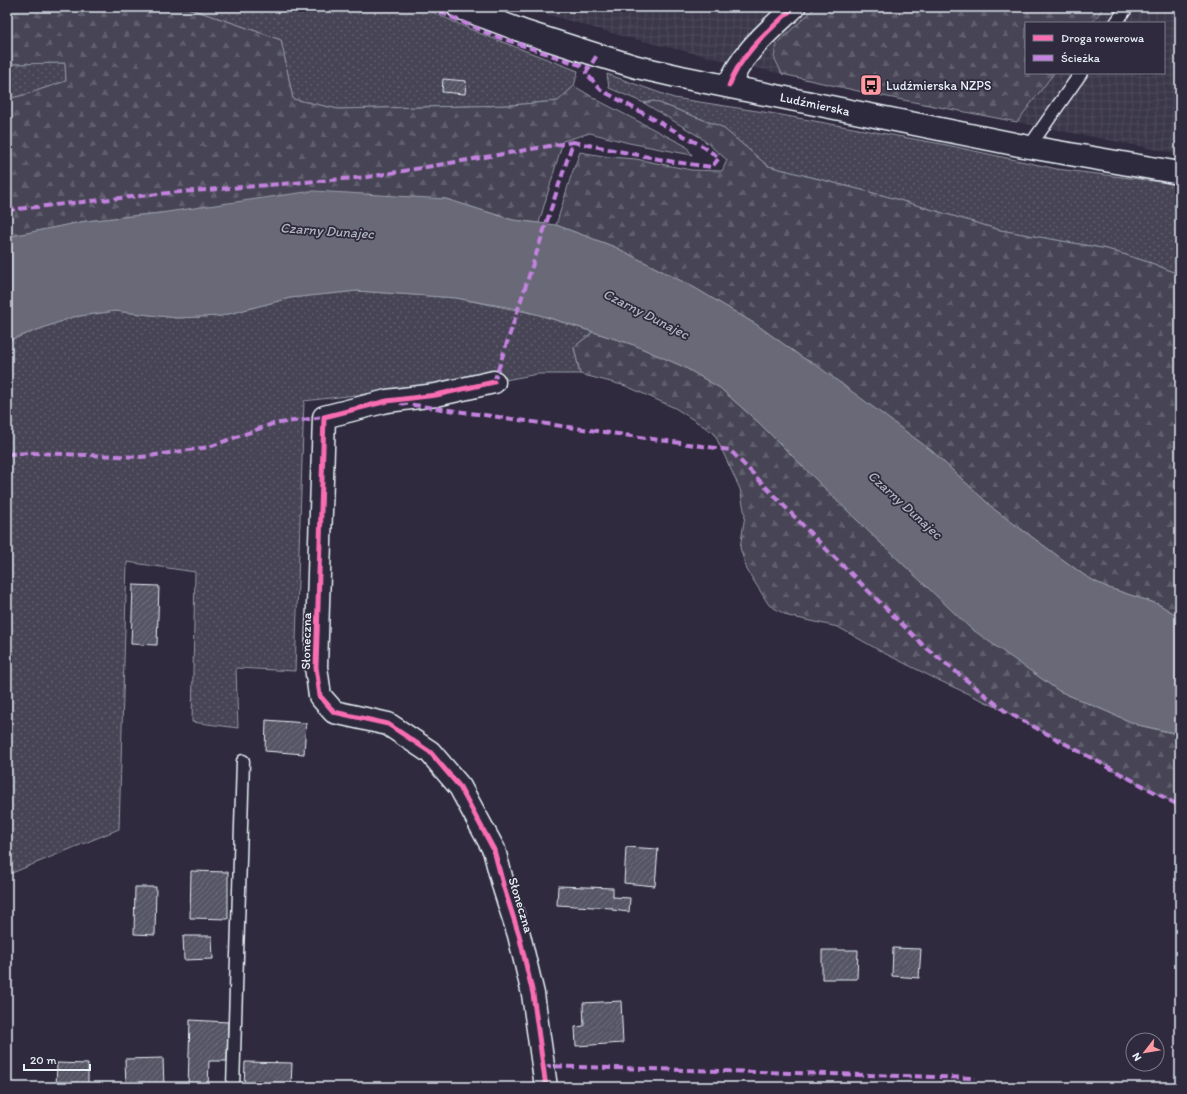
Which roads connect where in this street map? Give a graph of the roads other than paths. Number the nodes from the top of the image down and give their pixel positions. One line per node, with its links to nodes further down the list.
1 (458, 7): 6 (street, Ludźmierska)
2 (794, 7): 6 (street)
3 (1127, 7): 4 (lane)
4 (1117, 22)
5 (1079, 74): 7 (lane)
6 (729, 86): 7 (street, Ludźmierska)
7 (1029, 148): 8 (street, Ludźmierska)
8 (1180, 173)
9 (494, 382): 12 (street, Słoneczna)
10 (244, 761): 11 (lane)
11 (233, 1087)
12 (546, 1087)

